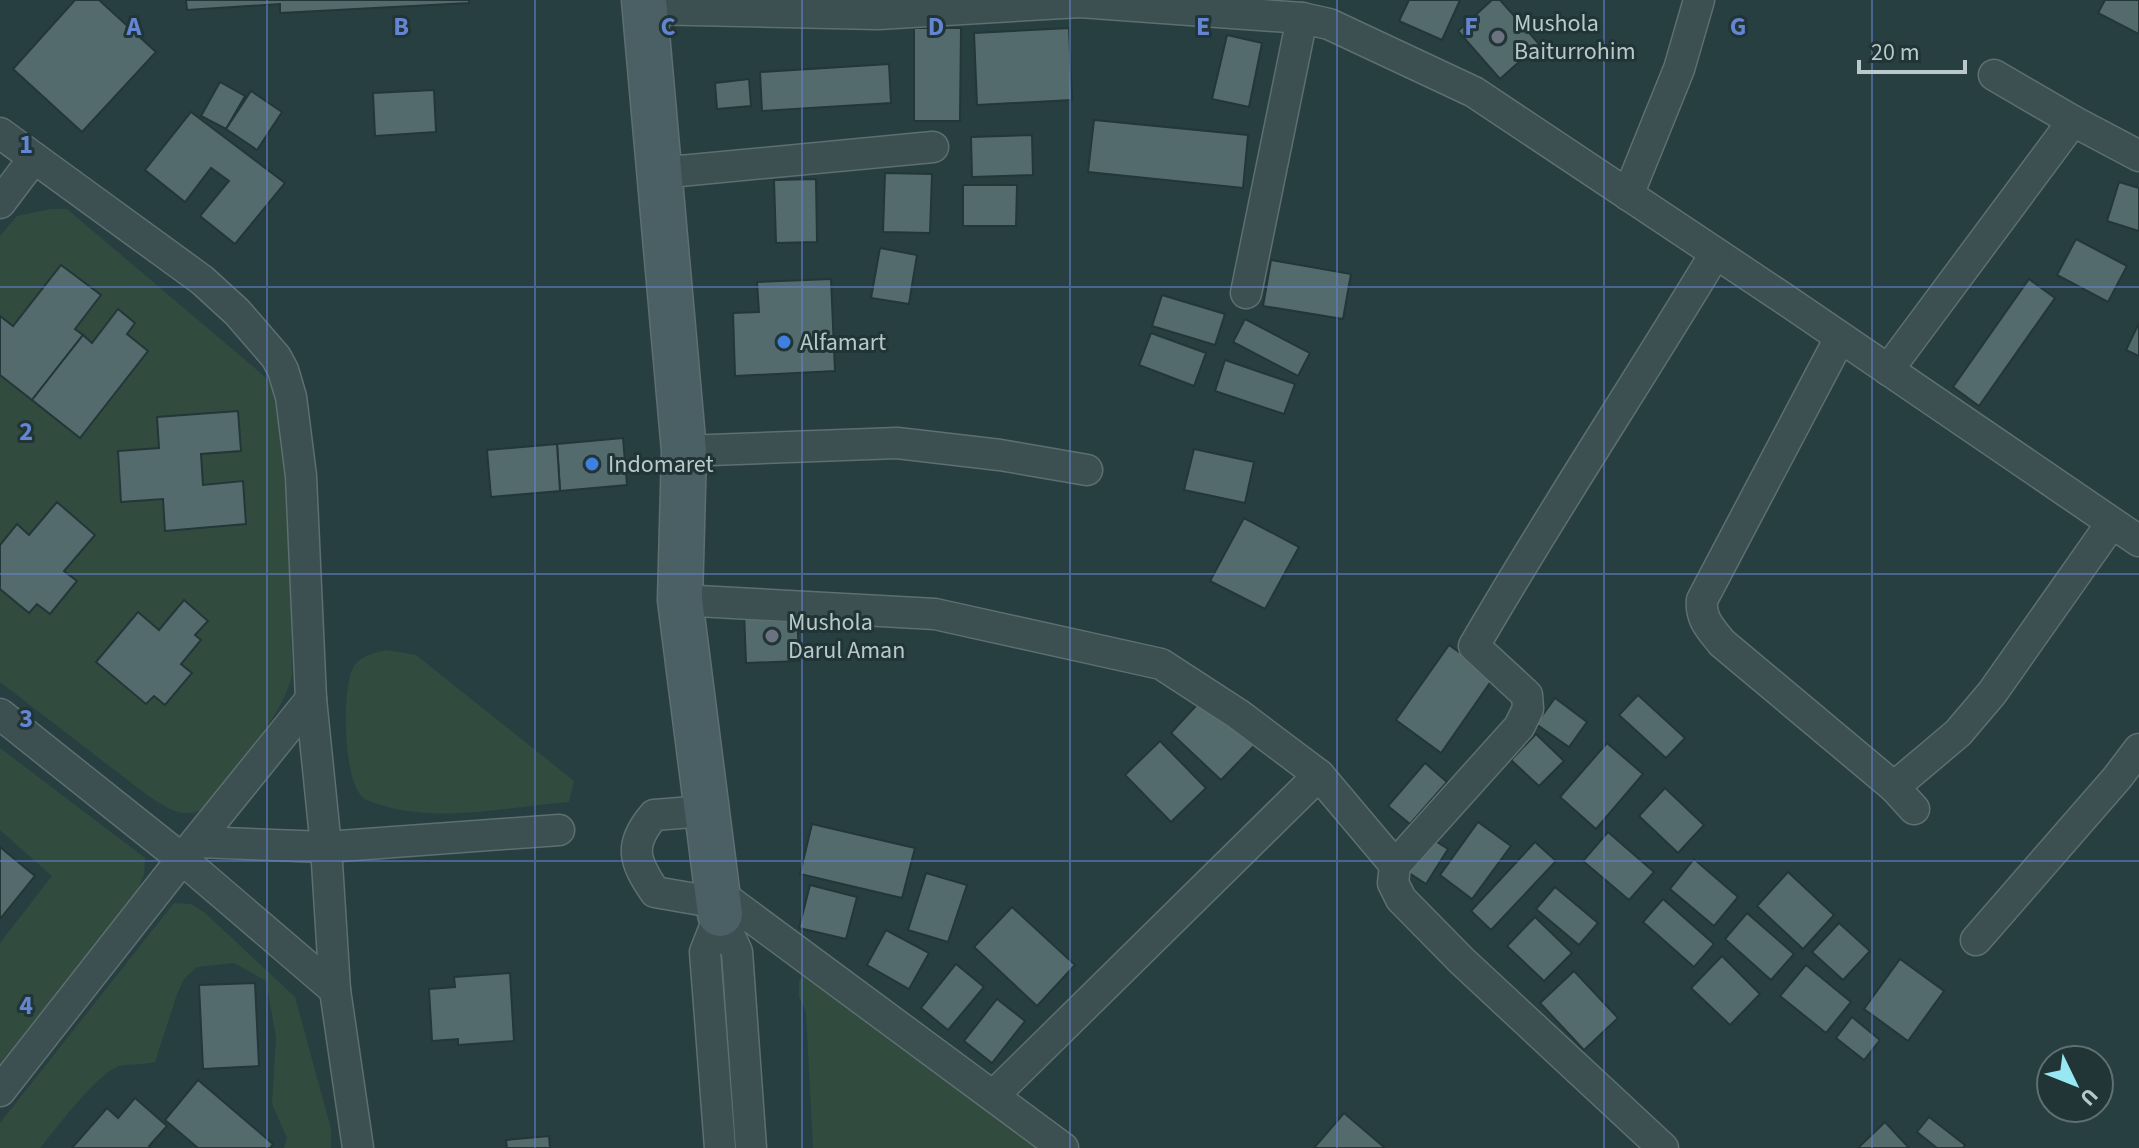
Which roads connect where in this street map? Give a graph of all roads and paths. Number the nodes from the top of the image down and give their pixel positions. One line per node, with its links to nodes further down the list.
1 (1699, 0): 12 (street)
2 (1080, 1): 3 (street); 4 (street)
3 (645, 4): 11 (main road)
4 (1321, 14): 12 (street); 15 (street)
5 (1994, 75): 6 (street)
6 (2073, 121): 9 (street); 17 (street)
7 (0, 133): 10 (street)
8 (933, 147): 11 (street)
9 (2139, 156)
10 (34, 158): 13 (street); 22 (street)
11 (659, 173): 18 (main road)
12 (1628, 195): 14 (street)
13 (0, 203)
14 (1715, 254): 16 (street); 30 (street)
15 (1246, 293)
16 (1840, 338): 17 (street); 20 (street)
17 (1888, 370): 20 (street)
18 (684, 451): 19 (street); 21 (main road)
19 (1087, 470)
20 (2129, 529)
21 (680, 600): 25 (street); 26 (main road)
22 (311, 699): 28 (street); 29 (street)
23 (0, 714): 29 (street)
24 (2139, 749): 32 (street)
25 (1319, 775): 30 (street); 35 (street)
26 (705, 811): 31 (main road); 31 (street)
27 (559, 830): 28 (street)
28 (326, 847): 29 (street); 33 (street)
29 (189, 850): 33 (street); 34 (street)
30 (1395, 865): 40 (street)
31 (718, 903): 35 (street); 37 (street); 38 (street)
32 (1976, 940)
33 (335, 990): 36 (street)
34 (0, 1091)
35 (994, 1095): 39 (street)
36 (358, 1148)
37 (720, 1148)
38 (751, 1148)
39 (1063, 1148)
40 (1663, 1148)

